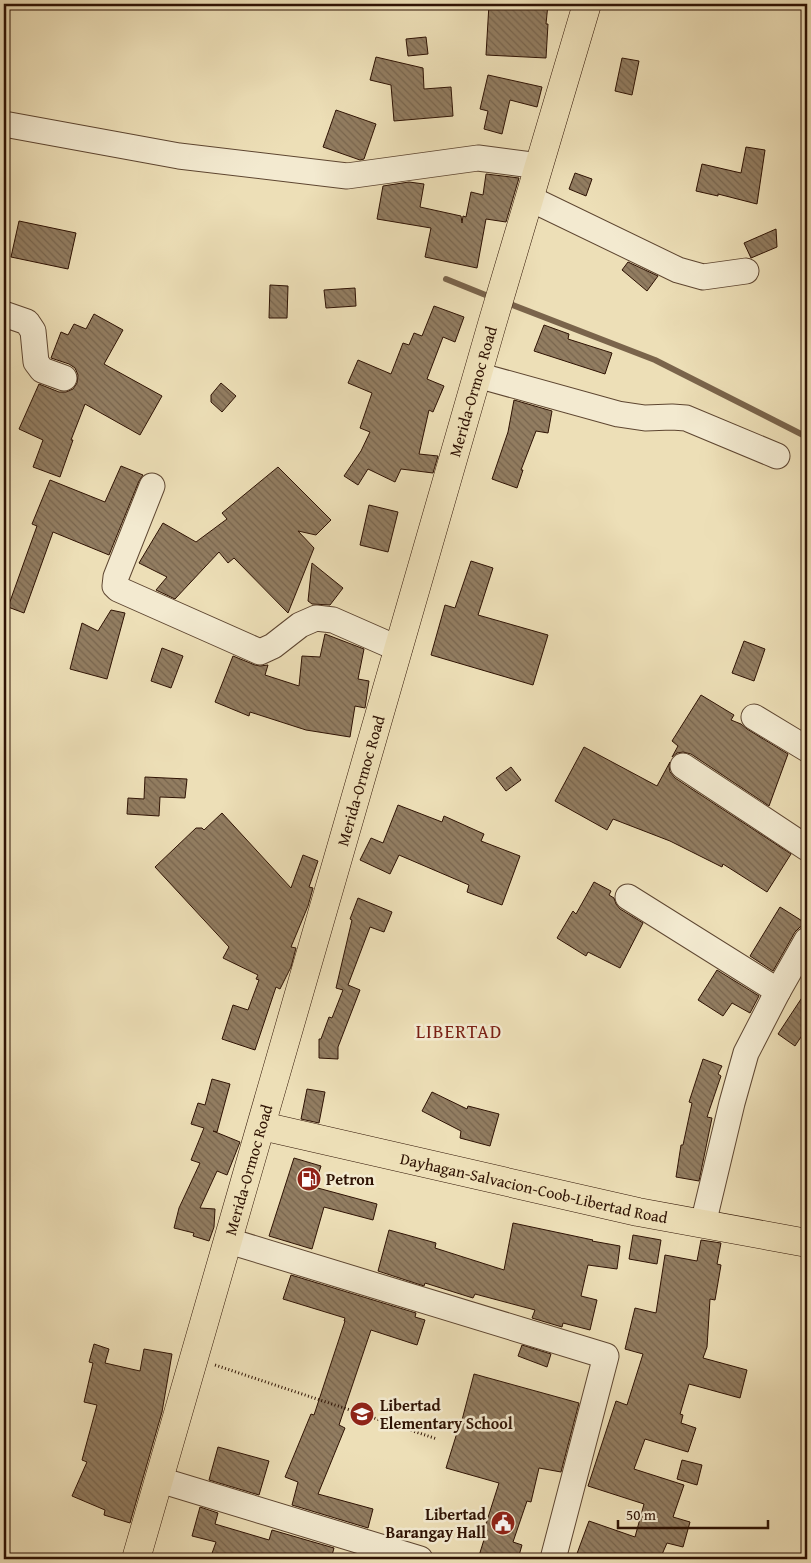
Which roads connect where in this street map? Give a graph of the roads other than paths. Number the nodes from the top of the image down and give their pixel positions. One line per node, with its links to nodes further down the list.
1 (587, 4): 3 (main road, Merida-Ormoc Road)
2 (4, 124): 3 (street)
3 (539, 166): 4 (main road, Merida-Ormoc Road)
4 (529, 198): 5 (street); 7 (main road, Merida-Ormoc Road)
5 (746, 271)
6 (4, 314): 8 (street)
7 (477, 375): 9 (street); 11 (main road, Merida-Ormoc Road)
8 (64, 378)
9 (777, 456)
10 (152, 486): 11 (street)
11 (399, 649): 19 (main road, Merida-Ormoc Road)
12 (754, 717): 13 (street)
13 (807, 749)
14 (683, 766): 15 (street)
15 (807, 848)
16 (628, 897): 18 (street)
17 (807, 940): 18 (street)
18 (778, 991): 20 (street)
19 (262, 1126): 20 (main road, Dayhagan-Salvacion-Coob-Libertad Road); 21 (main road, Merida-Ormoc Road)
20 (703, 1224): 22 (main road, Dayhagan-Salvacion-Coob-Libertad Road)
21 (229, 1241): 23 (main road, Merida-Ormoc Road); 26 (street)
22 (807, 1243)
23 (160, 1480): 24 (main road, Merida-Ormoc Road); 25 (street)
24 (136, 1559)
25 (420, 1559)
26 (553, 1559)

